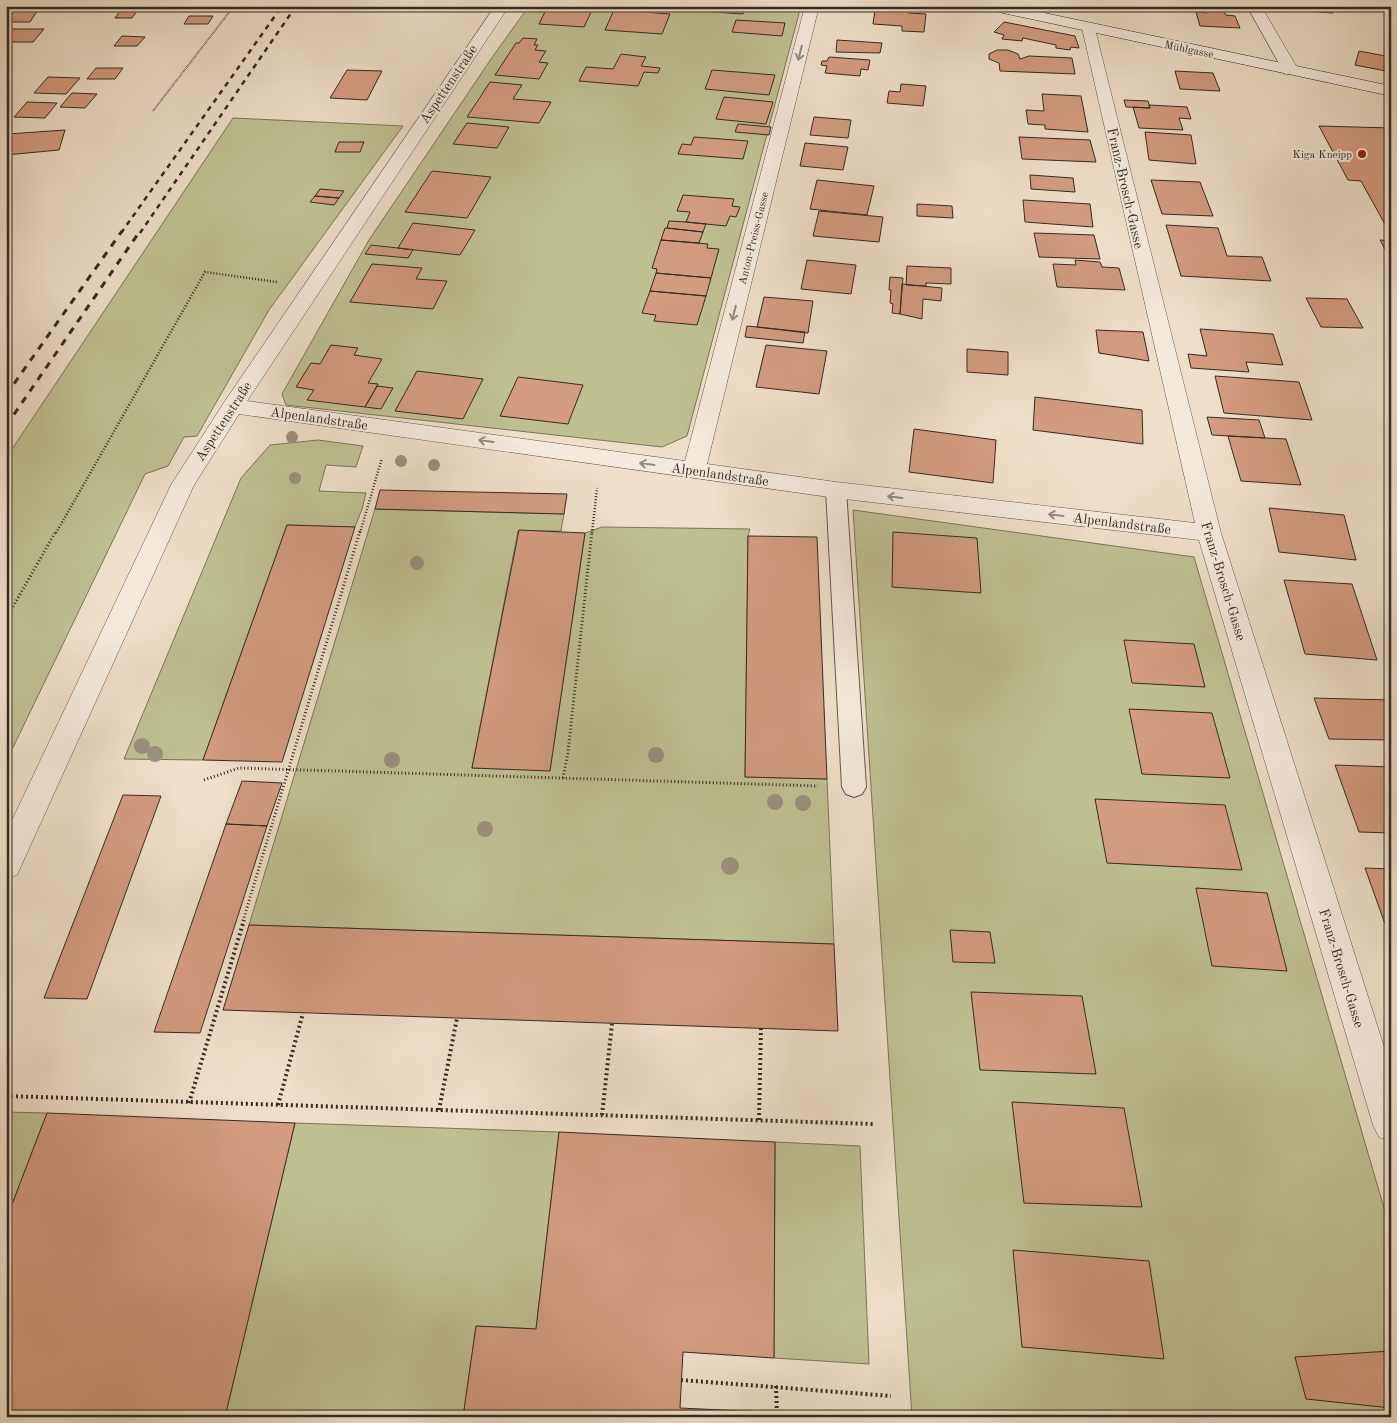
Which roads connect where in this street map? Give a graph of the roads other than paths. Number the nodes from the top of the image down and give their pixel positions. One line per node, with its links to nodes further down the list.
1 (812, 6): 9 (street, Anton-Preiss-Gasse, one-way to 9)
2 (988, 6): 5 (street, Mühlgasse)
3 (1254, 6): 6 (street)
4 (500, 7): 8 (street, Aspettenstraße)
5 (1089, 28): 6 (street, Mühlgasse); 11 (street, Franz-Brosch-Gasse)
6 (1291, 71): 7 (street, Mühlgasse)
7 (1391, 91)
8 (232, 406): 9 (street, Alpenlandstraße, one-way to 8); 13 (street, Aspettenstraße)
9 (694, 471): 10 (street, Alpenlandstraße)
10 (836, 490): 11 (street, Alpenlandstraße, one-way to 10); 12 (lane)
11 (1209, 533): 14 (street, Franz-Brosch-Gasse)
12 (854, 787)
13 (6, 866)
14 (1391, 1125)

